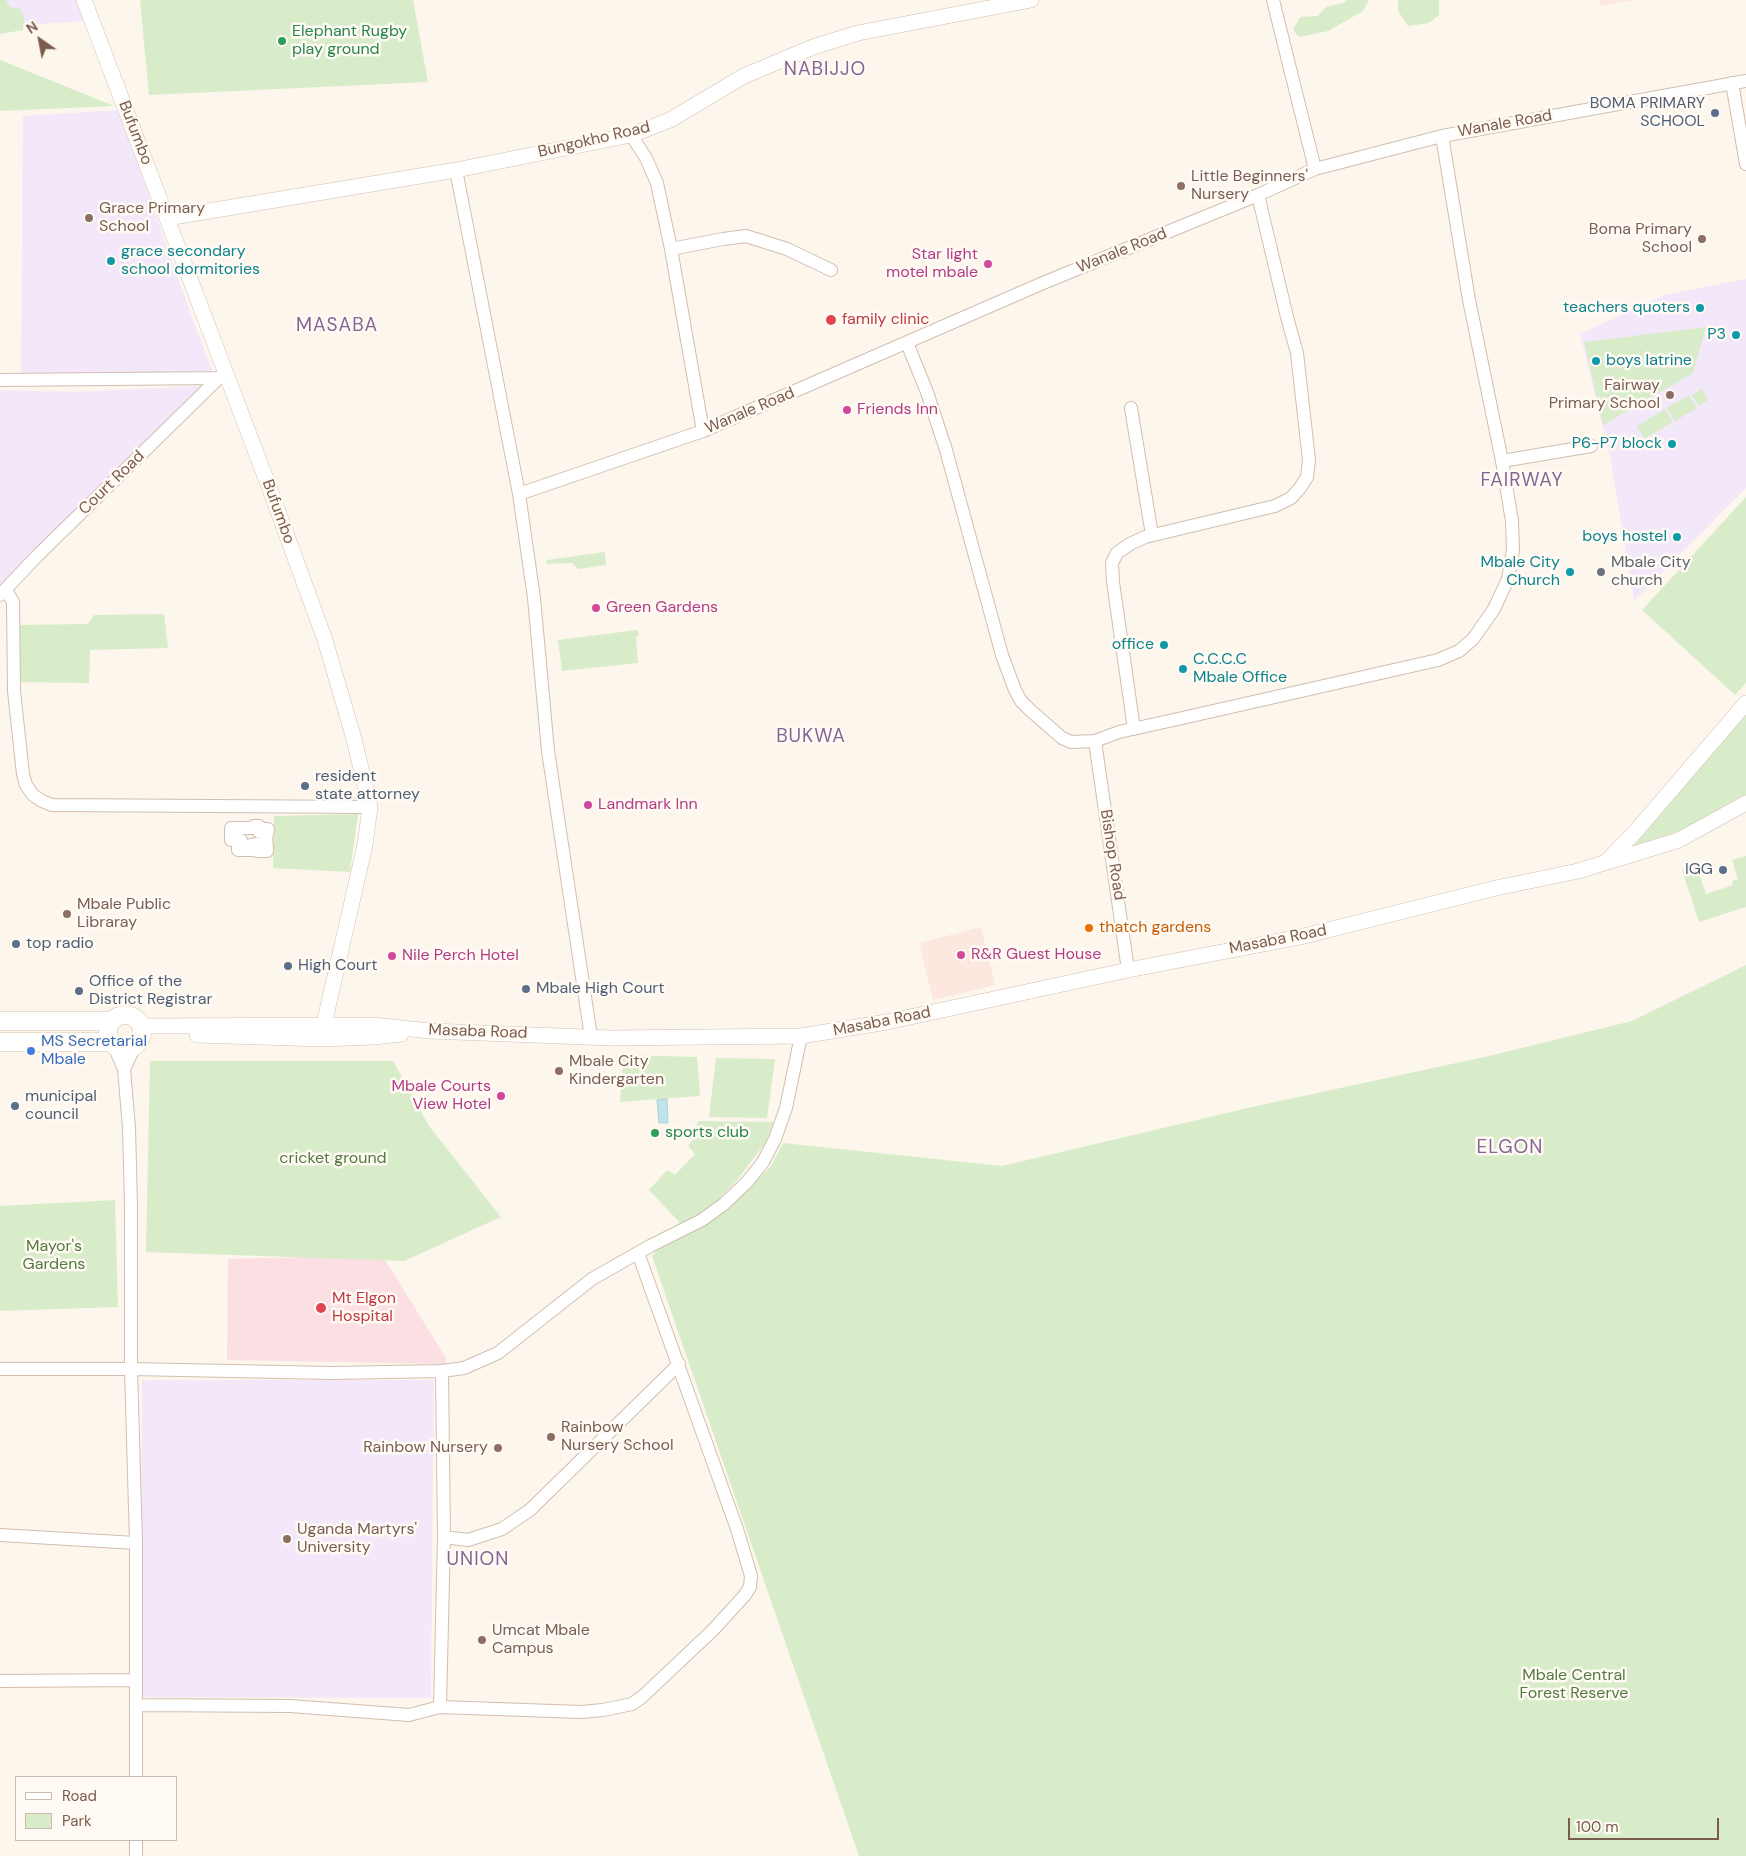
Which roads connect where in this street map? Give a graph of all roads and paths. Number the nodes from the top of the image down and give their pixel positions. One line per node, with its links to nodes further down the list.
1 (84, 0): 12 (street, Bufumbo)
2 (1031, 0): 6 (street, Bungokho Road)
3 (1273, 0): 9 (street)
4 (1746, 81): 5 (street, Wanale Road)
5 (1732, 83): 7 (street, Wanale Road); 8 (street)
6 (631, 134): 10 (street, Bungokho Road); 13 (street)
7 (1442, 136): 9 (street, Wanale Road); 21 (street)
8 (1746, 164)
9 (1315, 169): 11 (street, Wanale Road)
10 (456, 170): 12 (street, Bungokho Road); 22 (street)
11 (1258, 196): 15 (street, Wanale Road); 23 (street)
12 (167, 218): 16 (street, Bufumbo)
13 (671, 249): 14 (street); 19 (street)
14 (831, 270)
15 (907, 343): 19 (street, Wanale Road); 27 (street)
16 (222, 375): 17 (street); 24 (street, Court Road); 29 (street, Bufumbo)
17 (0, 380)
18 (1131, 408): 23 (street)
19 (703, 431): 22 (street, Wanale Road)
20 (1591, 446): 21 (street)
21 (1502, 461): 26 (street)
22 (519, 494): 37 (street)
23 (1152, 535): 26 (street)
24 (3, 592): 29 (street)
25 (1746, 703): 30 (street)
26 (1134, 729): 27 (street)
27 (1095, 741): 31 (street, Bishop Road)
28 (1746, 803): 30 (street, Masaba Road)
29 (370, 807): 34 (street, Bufumbo)
30 (1606, 862): 31 (street, Masaba Road)
31 (1128, 970): 35 (street, Masaba Road)
32 (0, 1021): 33 (main road)
33 (111, 1021): 36 (main road); 39 (main road)
34 (324, 1032): 36 (street); 37 (street, Masaba Road)
35 (801, 1036): 37 (street, Masaba Road); 41 (street)
36 (139, 1037): 39 (main road); 40 (street)
37 (591, 1037)
38 (0, 1042): 39 (main road)
39 (112, 1044): 40 (street)
40 (124, 1069): 44 (street)
41 (638, 1252): 42 (street); 45 (street)
42 (679, 1364): 47 (street); 52 (street)
43 (0, 1369): 44 (street)
44 (131, 1369): 45 (street); 48 (street)
45 (442, 1371): 47 (street)
46 (0, 1535): 48 (street)
47 (444, 1536): 52 (street)
48 (136, 1543): 49 (street)
49 (136, 1680): 50 (street); 51 (street)
50 (0, 1682)
51 (136, 1706): 52 (street); 53 (street)
52 (440, 1707)
53 (136, 1776)
54 (136, 1841): 55 (street)
55 (136, 1856)

